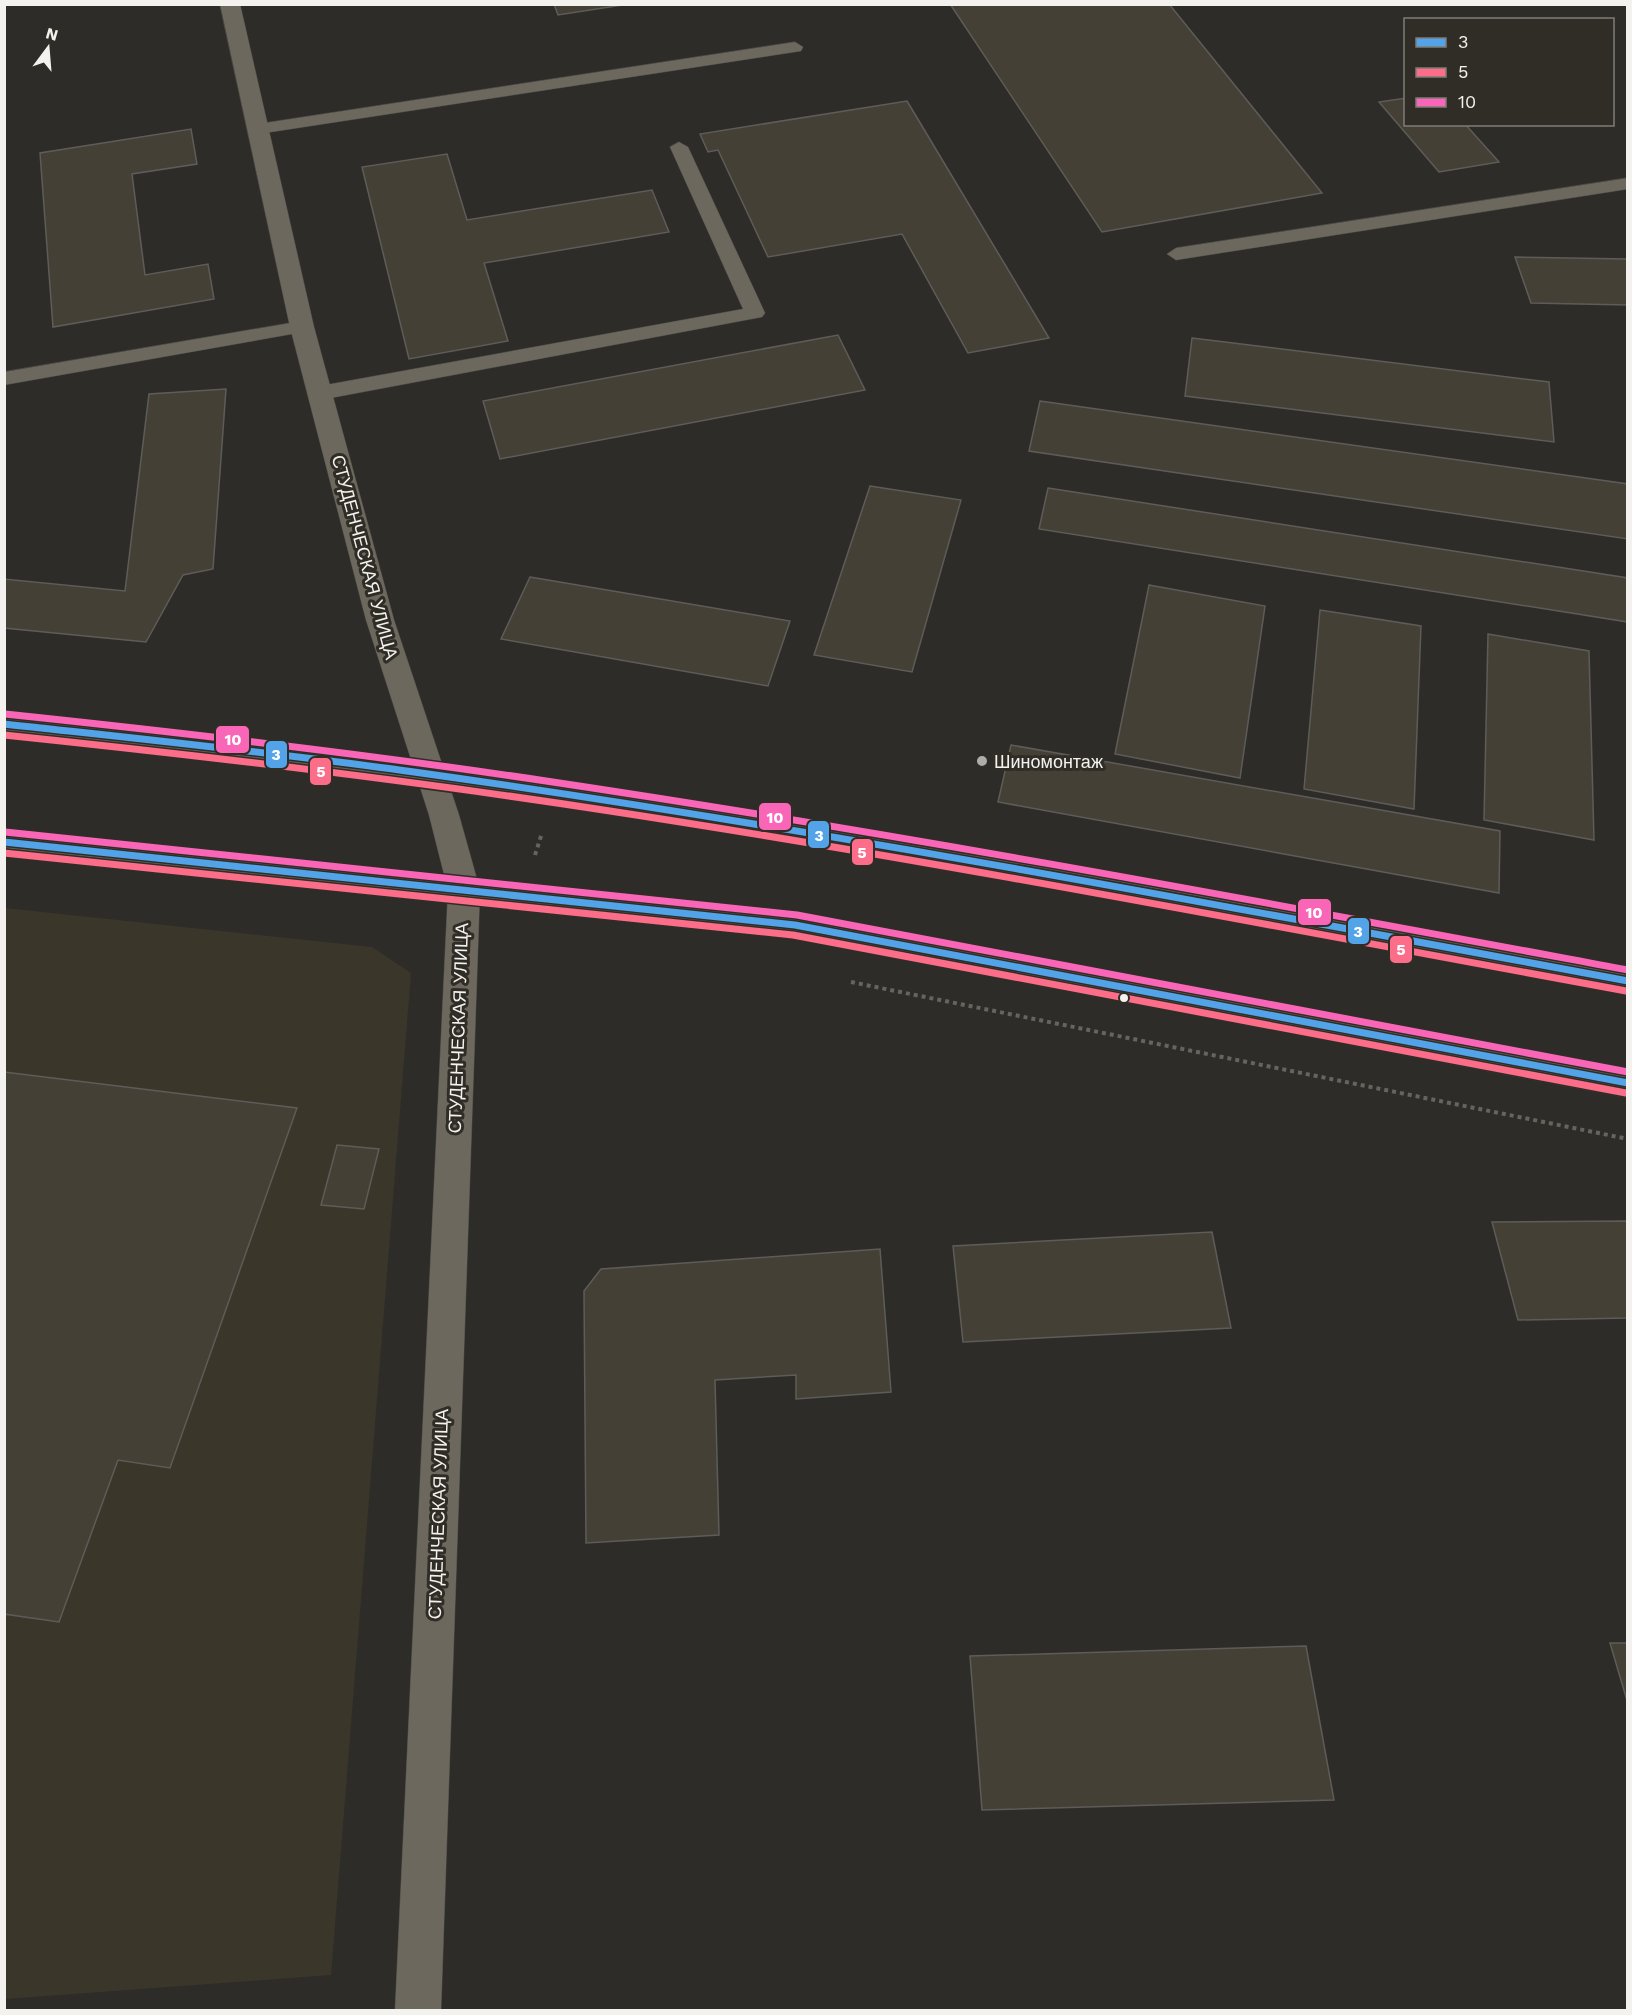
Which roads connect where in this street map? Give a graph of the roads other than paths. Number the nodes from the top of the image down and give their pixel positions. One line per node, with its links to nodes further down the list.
1 (230, 4): 3 (street, СТУДЕНЧЕСКАЯ УЛИЦА)
2 (795, 47): 3 (lane)
3 (258, 129): 7 (street, СТУДЕНЧЕСКАЯ УЛИЦА)
4 (679, 147): 9 (lane)
5 (1628, 183): 6 (lane)
6 (1176, 254)
7 (302, 327): 8 (lane); 9 (street, СТУДЕНЧЕСКАЯ УЛИЦА)
8 (4, 380)
9 (320, 393): 11 (street, СТУДЕНЧЕСКАЯ УЛИЦА)
10 (4, 724): 11 (main road)
11 (428, 772): 13 (street, СТУДЕНЧЕСКАЯ УЛИЦА); 14 (main road)
12 (4, 842): 13 (main road)
13 (464, 890): 15 (main road); 16 (street, СТУДЕНЧЕСКАЯ УЛИЦА)
14 (1628, 981)
15 (1628, 1083)
16 (418, 2010)

